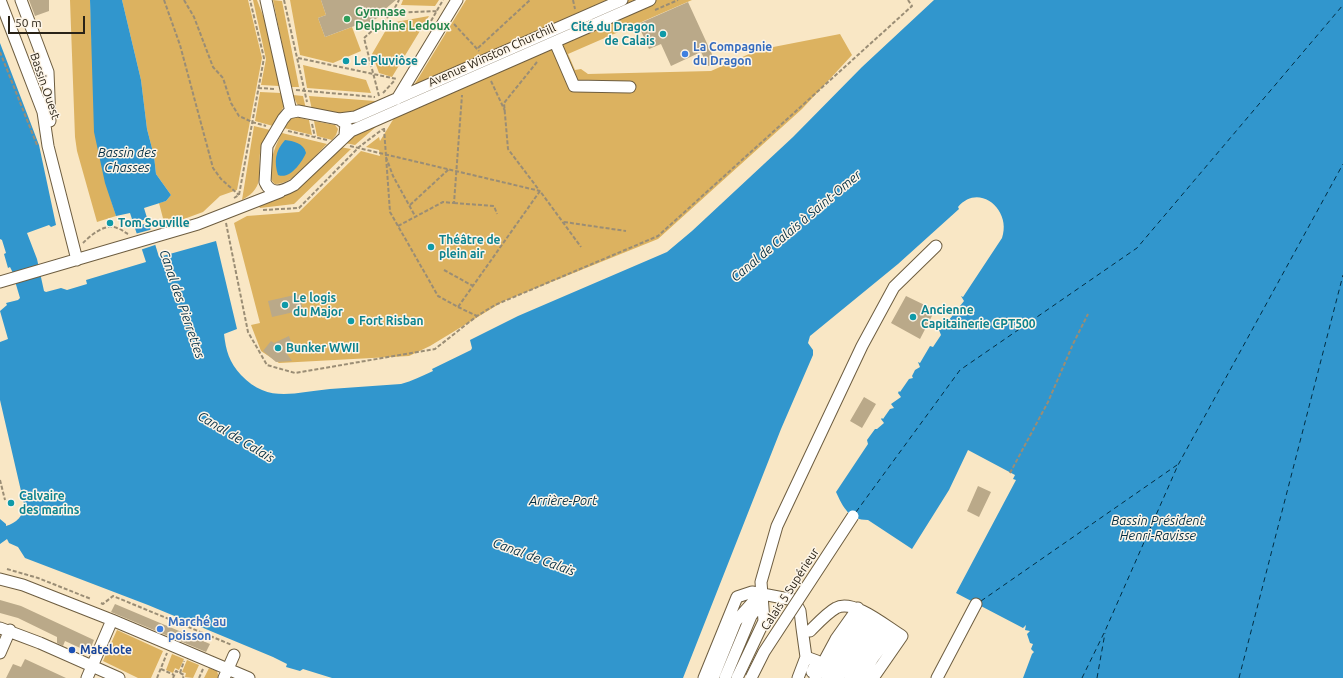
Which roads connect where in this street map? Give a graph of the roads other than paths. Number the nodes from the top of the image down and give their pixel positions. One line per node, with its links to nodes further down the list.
1 (457, 0): 11 (street)
2 (622, 0): 11 (street, Avenue Winston Churchill)
3 (650, 0): 9 (street, Avenue Winston Churchill)
4 (22, 2): 7 (street, Bassin Ouest)
5 (266, 2): 12 (street)
6 (2, 5): 8 (street, Bassin Ouest)
7 (32, 28): 8 (street); 15 (street, Bassin Ouest)
8 (13, 34): 15 (street, Bassin Ouest)
9 (555, 42): 10 (street); 14 (street, Avenue Winston Churchill)
10 (630, 87)
11 (397, 99): 13 (street, Avenue Winston Churchill)
12 (291, 112): 13 (street); 16 (street)
13 (339, 119): 14 (street)
14 (341, 139): 17 (street)
15 (49, 150): 20 (street, Bassin Ouest)
16 (265, 182): 17 (street); 18 (street)
17 (282, 191): 18 (street)
18 (236, 203): 20 (street)
19 (936, 246): 24 (street)
20 (77, 260): 21 (street)
21 (0, 282)
22 (853, 516): 48 (street, Calais 5 Supérieur, bridge)
23 (2, 574): 29 (street)
24 (761, 582): 25 (street); 26 (street)
25 (744, 593): 26 (street); 42 (street)
26 (760, 600): 28 (street); 30 (street); 32 (street); 47 (street)
27 (976, 604): 63 (street)
28 (753, 618): 45 (street); 46 (street)
29 (112, 620): 37 (street); 38 (street)
30 (738, 622): 43 (street); 44 (street)
31 (880, 622): 32 (street); 52 (street); 53 (street); 54 (street); 55 (street); 56 (street); 57 (street); 58 (street); 59 (street); 60 (street); 61 (street); 62 (street)
32 (802, 628): 36 (street)
33 (5, 629): 34 (street); 37 (street)
34 (0, 653)
35 (234, 655): 38 (street)
36 (812, 659): 49 (street); 50 (street); 51 (street)
37 (92, 666): 39 (street); 40 (street)
38 (226, 674): 41 (street)
39 (87, 678)
40 (119, 678)
41 (249, 678)
42 (704, 678)
43 (713, 678)
44 (717, 678)
45 (725, 678)
46 (731, 678)
47 (737, 678)
48 (751, 678)
49 (798, 678)
50 (804, 678)
51 (810, 678)
52 (815, 678)
53 (821, 678)
54 (827, 678)
55 (832, 678)
56 (838, 678)
57 (844, 678)
58 (850, 678)
59 (856, 678)
60 (861, 678)
61 (867, 678)
62 (873, 678)
63 (937, 678)

